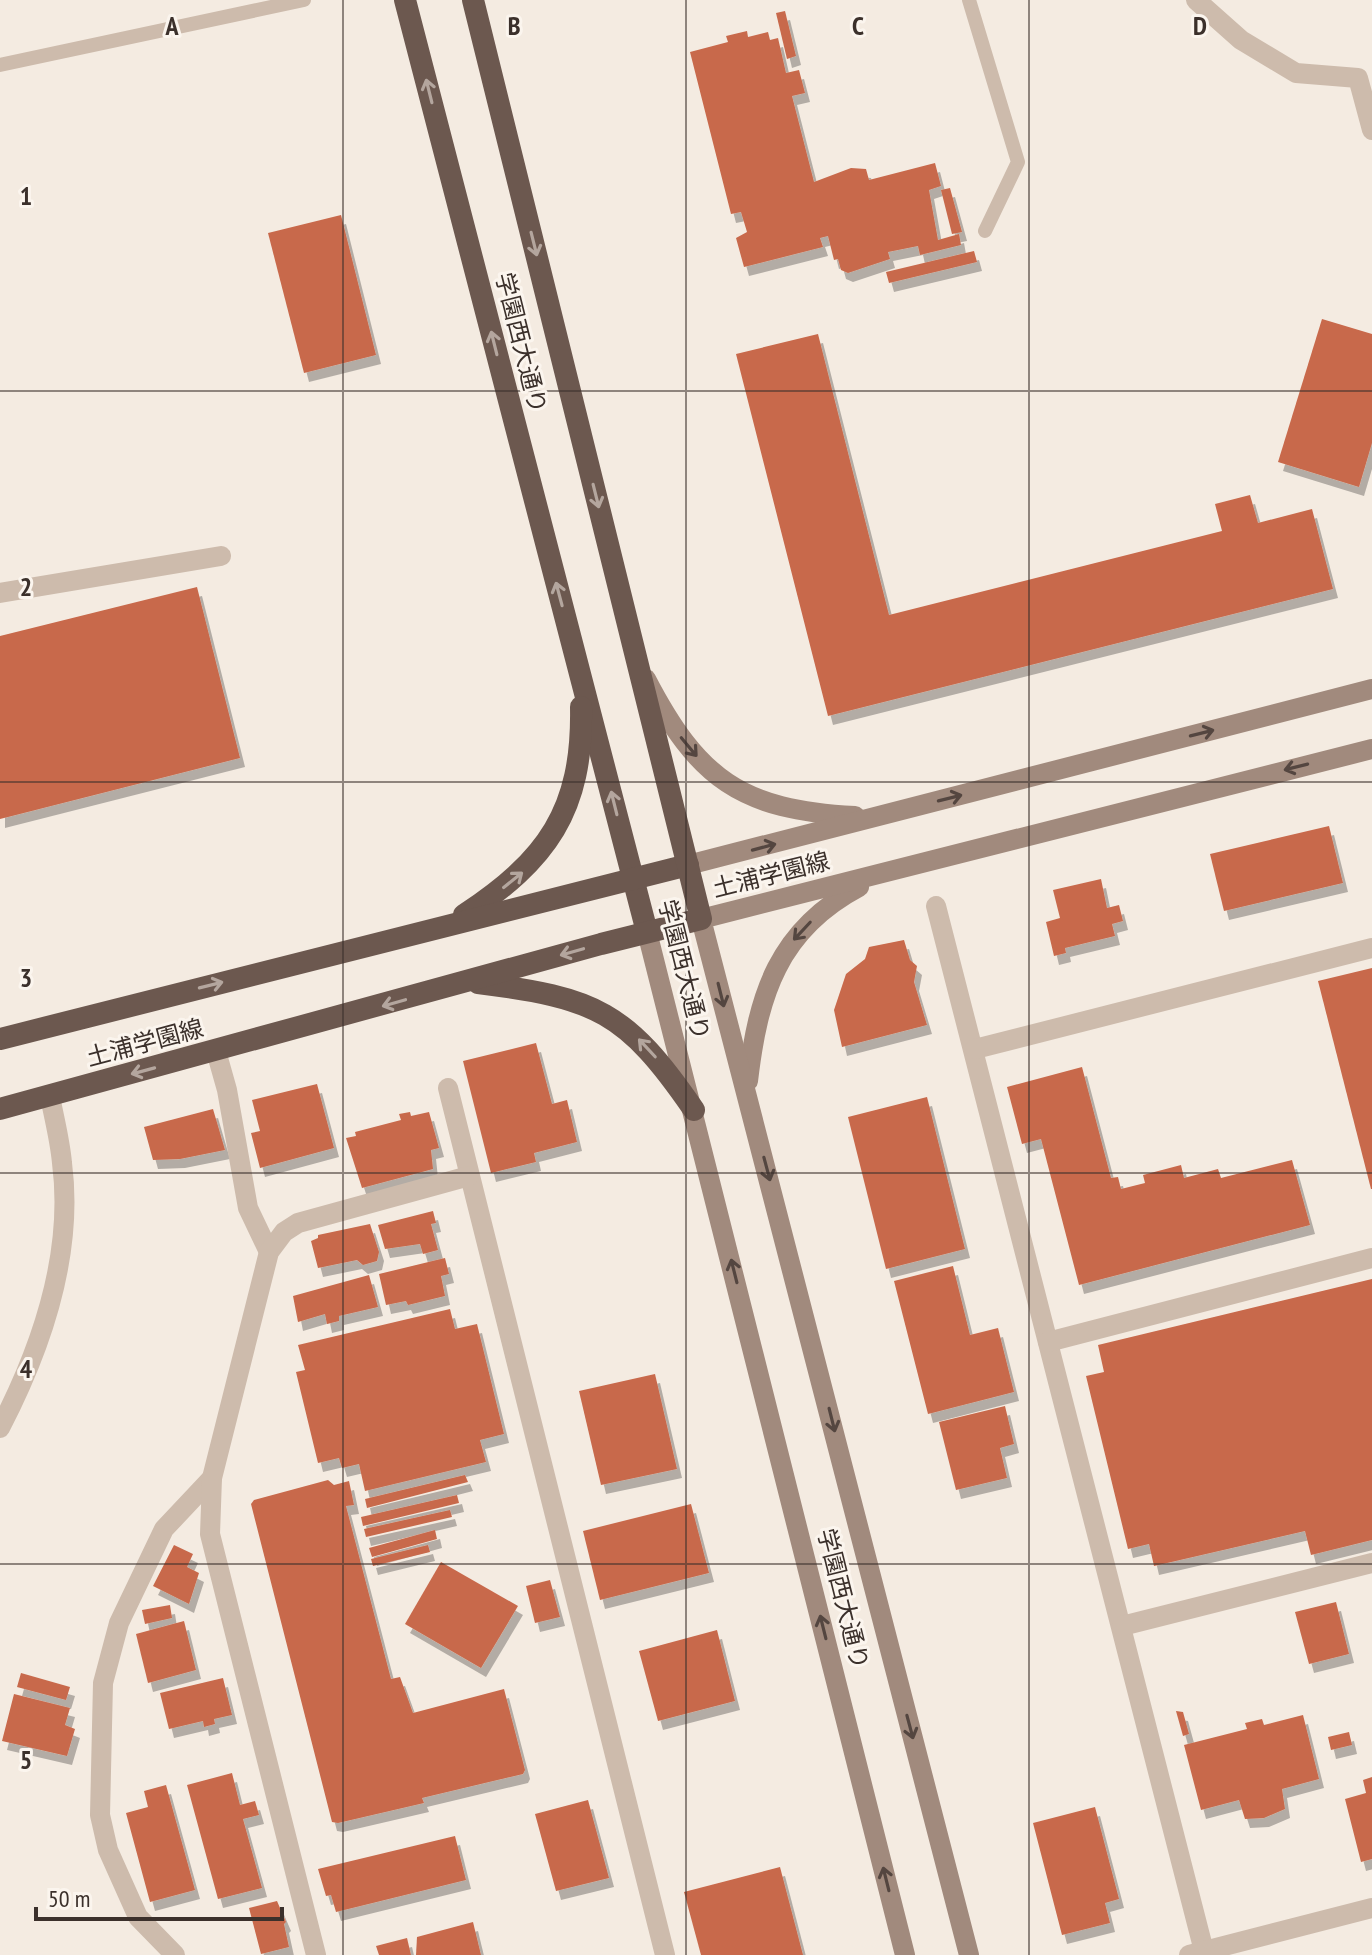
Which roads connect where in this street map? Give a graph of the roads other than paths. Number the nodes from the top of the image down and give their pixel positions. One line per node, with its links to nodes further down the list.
1 (304, 0): 6 (lane)
2 (405, 0): 13 (highway, 学園西大通り, one-way to 2)
3 (473, 0): 12 (highway, 学園西大通り, one-way to 12)
4 (969, 0): 9 (lane)
5 (1196, 0): 7 (street)
6 (0, 65)
7 (1365, 76): 8 (street)
8 (1372, 130)
9 (985, 231)
10 (221, 556): 11 (street)
11 (0, 593)
12 (635, 656): 16 (main road, one-way to 16); 17 (highway, 学園西大通り)
13 (580, 670): 19 (highway, 学園西大通り, one-way to 13); 22 (highway, one-way to 13)
14 (1372, 689): 16 (main road, 土浦学園線, one-way to 14)
15 (1372, 749): 18 (main road, 土浦学園線, one-way to 18)
16 (875, 817): 17 (main road, 土浦学園線, one-way to 16)
17 (688, 865): 19 (highway, 土浦学園線); 21 (highway, 学園西大通り)
18 (888, 871): 21 (main road, 土浦学園線); 30 (main road, one-way to 30)
19 (634, 878): 22 (highway, 土浦学園線); 23 (highway, 学園西大通り)
20 (936, 906): 27 (street)
21 (701, 919): 23 (highway, 土浦学園線); 30 (main road, 学園西大通り, one-way to 30)
22 (449, 925): 26 (highway, 土浦学園線, one-way to 22)
23 (647, 932): 25 (highway, 土浦学園線, one-way to 25); 33 (main road, 学園西大通り)
24 (1372, 948): 27 (street)
25 (469, 982): 28 (highway, 土浦学園線, one-way to 28); 33 (highway, one-way to 25)
26 (0, 1039)
27 (975, 1049): 37 (street)
28 (216, 1051): 31 (highway, 土浦学園線, one-way to 31); 35 (street)
29 (448, 1088): 34 (street)
30 (747, 1093): 48 (main road, 学園西大通り, one-way to 48)
31 (50, 1096): 32 (highway, 土浦学園線); 38 (street)
32 (0, 1109)
33 (694, 1110): 47 (main road, 学園西大通り, one-way to 33)
34 (469, 1176): 35 (street); 46 (street)
35 (269, 1252): 39 (street)
36 (1372, 1258): 37 (street)
37 (1048, 1342): 41 (street)
38 (0, 1428)
39 (212, 1478): 44 (street); 45 (street)
40 (1372, 1563): 41 (street)
41 (1122, 1626): 43 (street)
42 (1372, 1908): 43 (street)
43 (1199, 1954)
44 (175, 1955)
45 (316, 1955)
46 (665, 1955)
47 (905, 1955)
48 (969, 1955)

